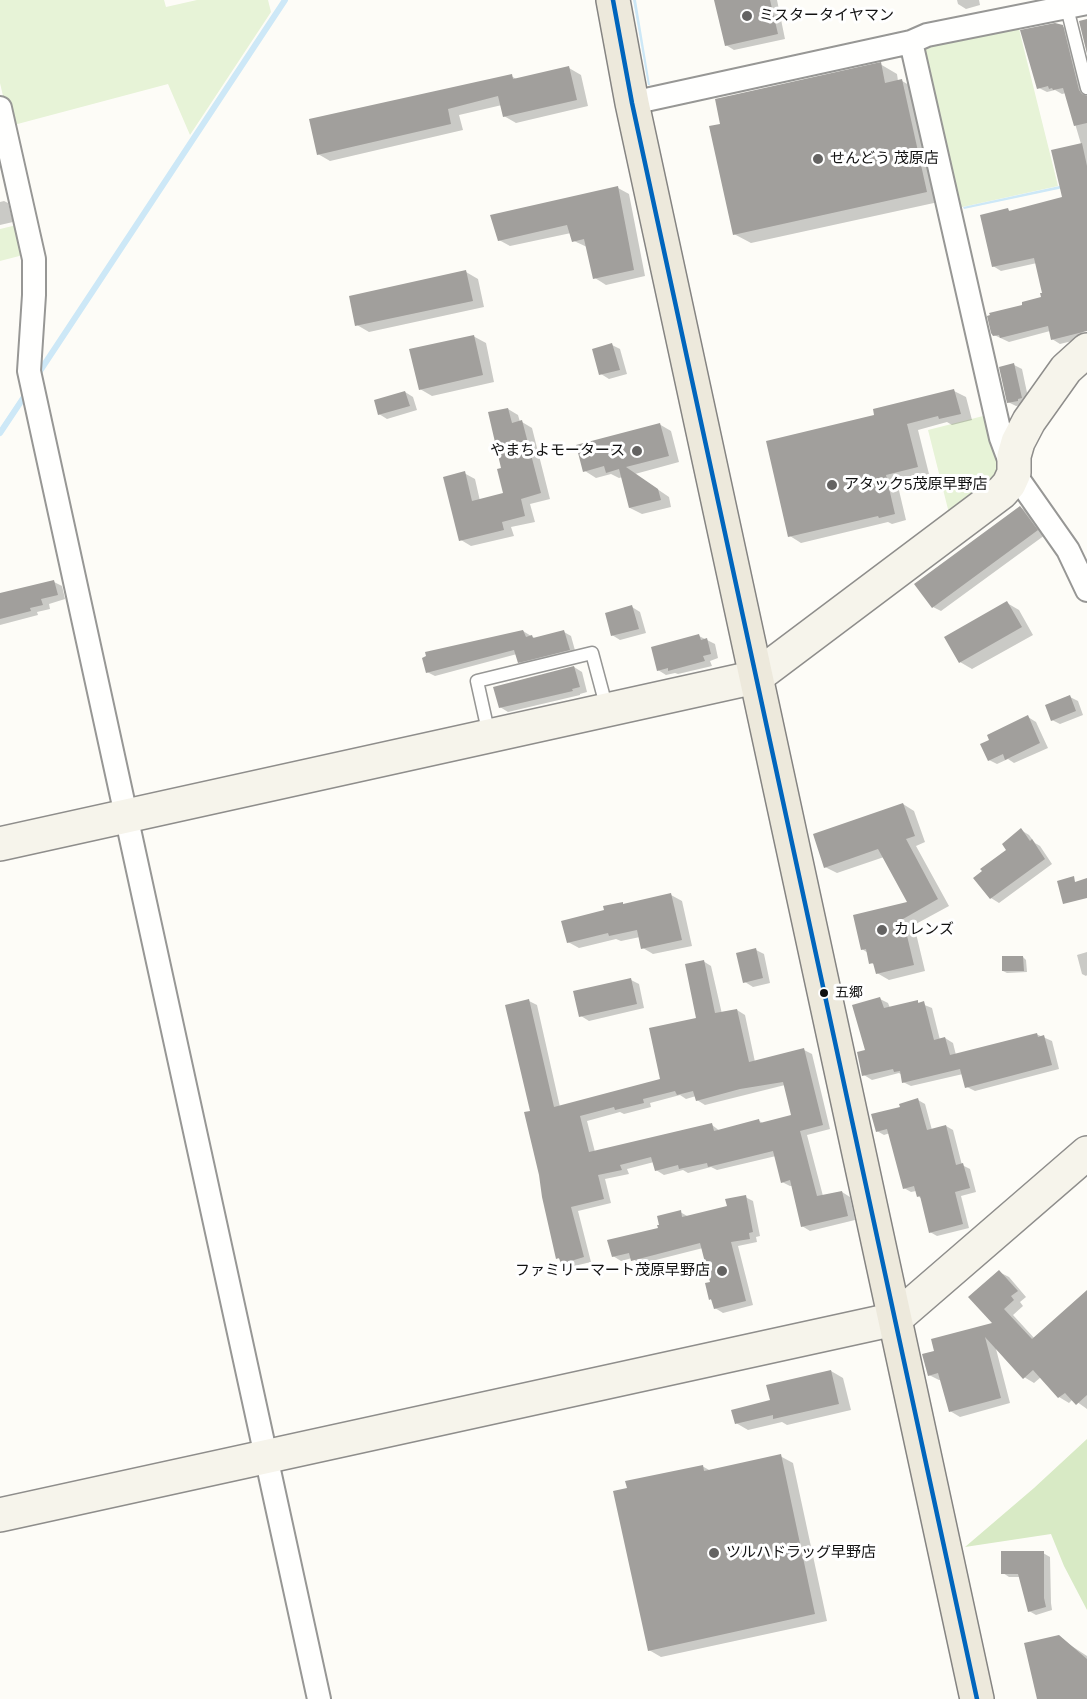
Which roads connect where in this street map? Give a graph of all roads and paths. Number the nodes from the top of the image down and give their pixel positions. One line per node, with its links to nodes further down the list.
1 (613, 0): 5 (main road)
2 (1077, 6): 3 (street); 4 (lane)
3 (911, 42): 5 (street); 8 (street)
4 (1087, 88)
5 (632, 103): 10 (main road)
6 (0, 108): 13 (street)
7 (1087, 350): 8 (street)
8 (1014, 473): 9 (street); 10 (street)
9 (1087, 590)
10 (756, 677): 11 (street); 16 (main road)
11 (608, 710): 12 (street); 12 (lane)
12 (489, 736): 13 (street)
13 (125, 816): 14 (street); 17 (street)
14 (0, 844)
15 (1087, 1153): 16 (street)
16 (895, 1319): 17 (street); 20 (main road)
17 (265, 1457): 18 (street); 19 (street)
18 (0, 1515)
19 (319, 1699)
20 (977, 1699)

